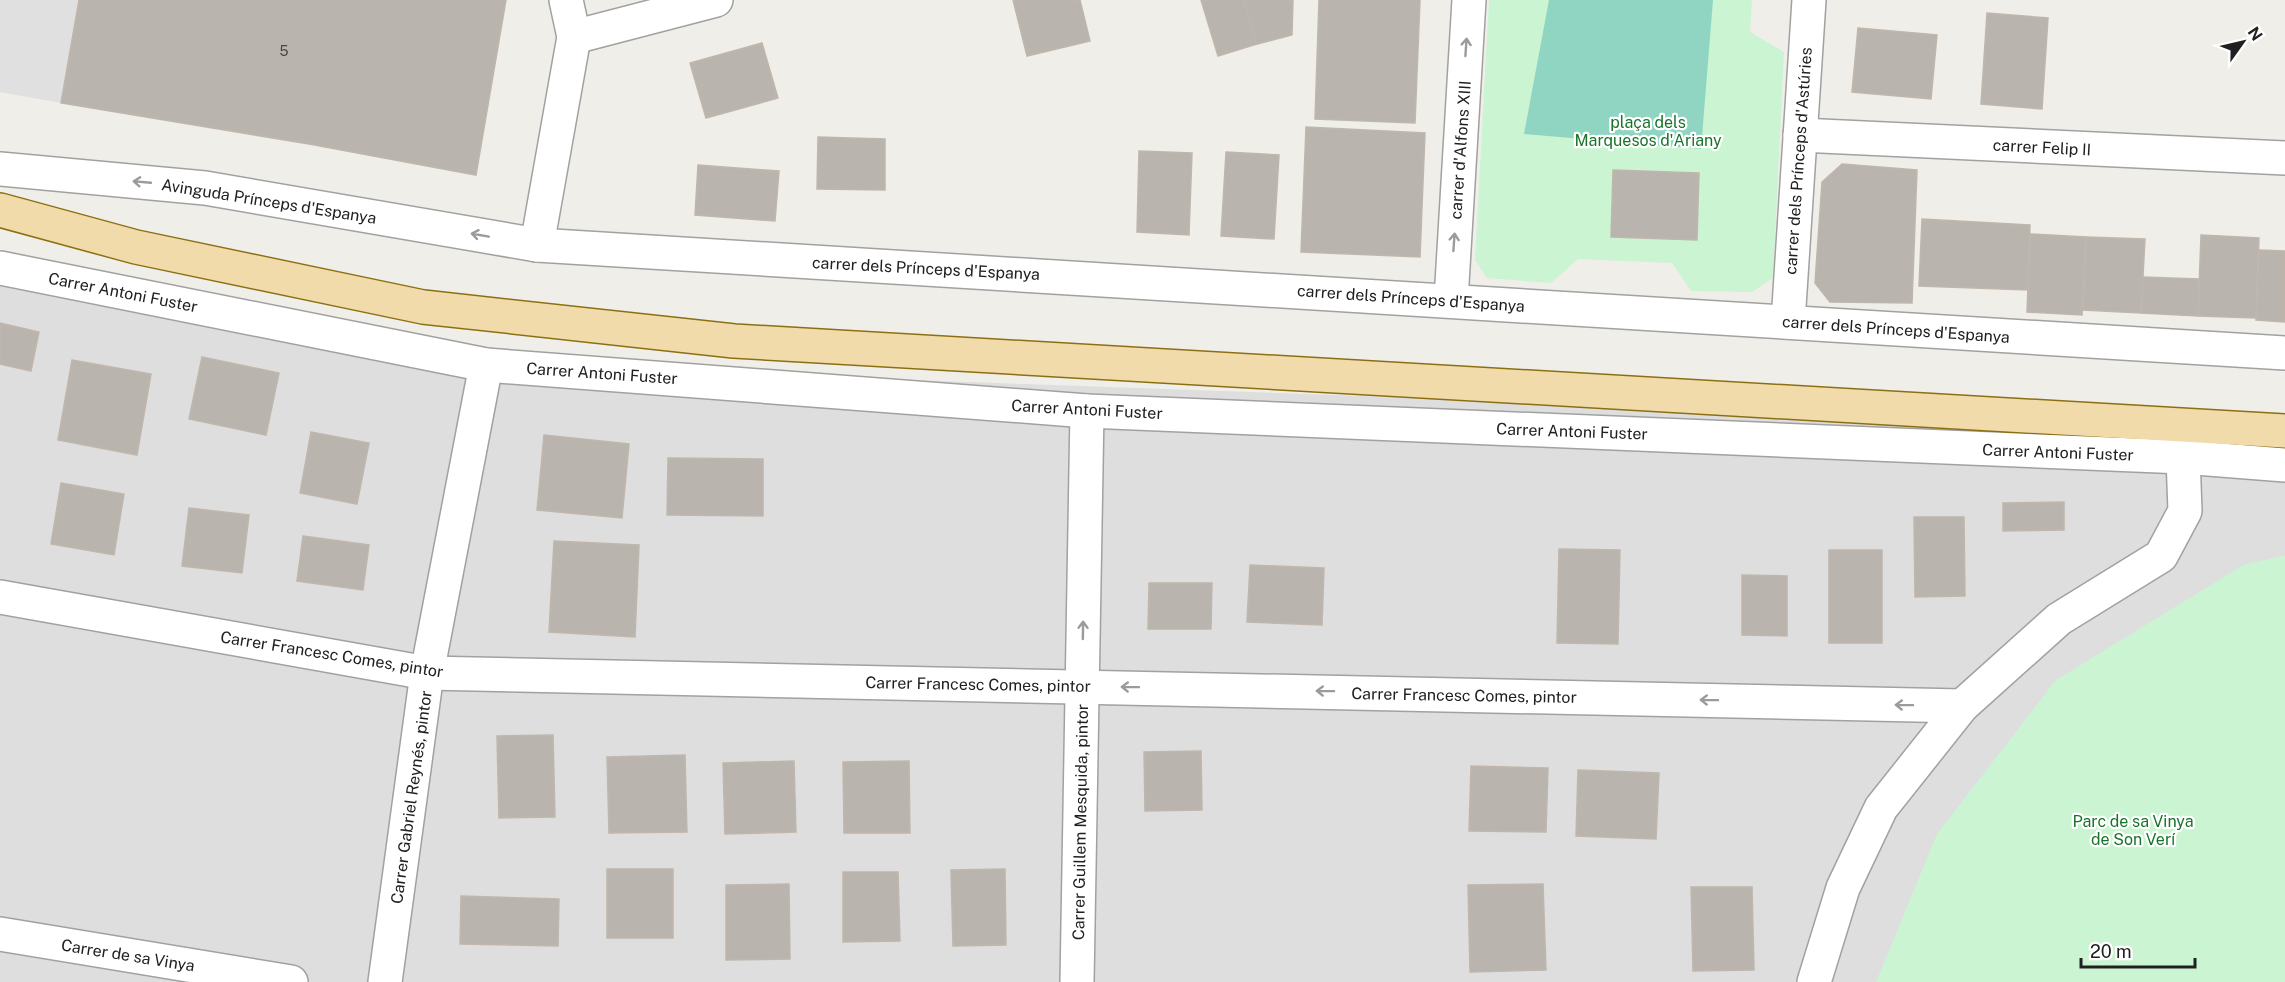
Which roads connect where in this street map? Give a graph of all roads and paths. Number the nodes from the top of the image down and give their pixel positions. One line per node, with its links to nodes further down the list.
1 (566, 0): 5 (street)
2 (717, 0): 5 (street)
3 (1469, 0): 14 (street, carrer d'Alfons XIII, one-way to 3)
4 (1809, 0): 6 (street, carrer dels Prínceps d'Astúries)
5 (574, 38): 11 (street)
6 (1800, 135): 7 (street, carrer Felip II); 15 (street, carrer dels Prínceps d'Astúries)
7 (2285, 158)
8 (0, 169): 11 (street, Avinguda Prínceps d'Espanya, one-way to 8)
9 (0, 187): 12 (main road)
10 (0, 210): 12 (main road)
11 (537, 245): 14 (street, carrer dels Prínceps d'Espanya)
12 (136, 247): 19 (main road)
13 (0, 268): 17 (street, Carrer Antoni Fuster)
14 (1451, 300): 15 (street, carrer dels Prínceps d'Espanya)
15 (1788, 322): 16 (street, carrer dels Prínceps d'Espanya)
16 (2285, 354)
17 (486, 365): 18 (street, Carrer Antoni Fuster); 23 (street, Carrer Gabriel Reynés, pintor)
18 (1087, 411): 20 (street, Carrer Antoni Fuster); 24 (street, Carrer Guillem Mesquida, pintor, one-way to 18)
19 (2285, 431)
20 (2183, 457): 21 (street, Carrer Antoni Fuster); 25 (street)
21 (2285, 465)
22 (0, 597): 23 (street, Carrer Francesc Comes, pintor)
23 (427, 673): 24 (street, Carrer Francesc Comes, pintor); 28 (street, Carrer Gabriel Reynés, pintor)
24 (1082, 686): 25 (street, Carrer Francesc Comes, pintor, one-way to 24); 29 (street, Carrer Guillem Mesquida, pintor)
25 (1962, 706): 30 (street)
26 (0, 934): 27 (street, Carrer de sa Vinya)
27 (291, 982)
28 (386, 982)
29 (1077, 982)
30 (1814, 982)

